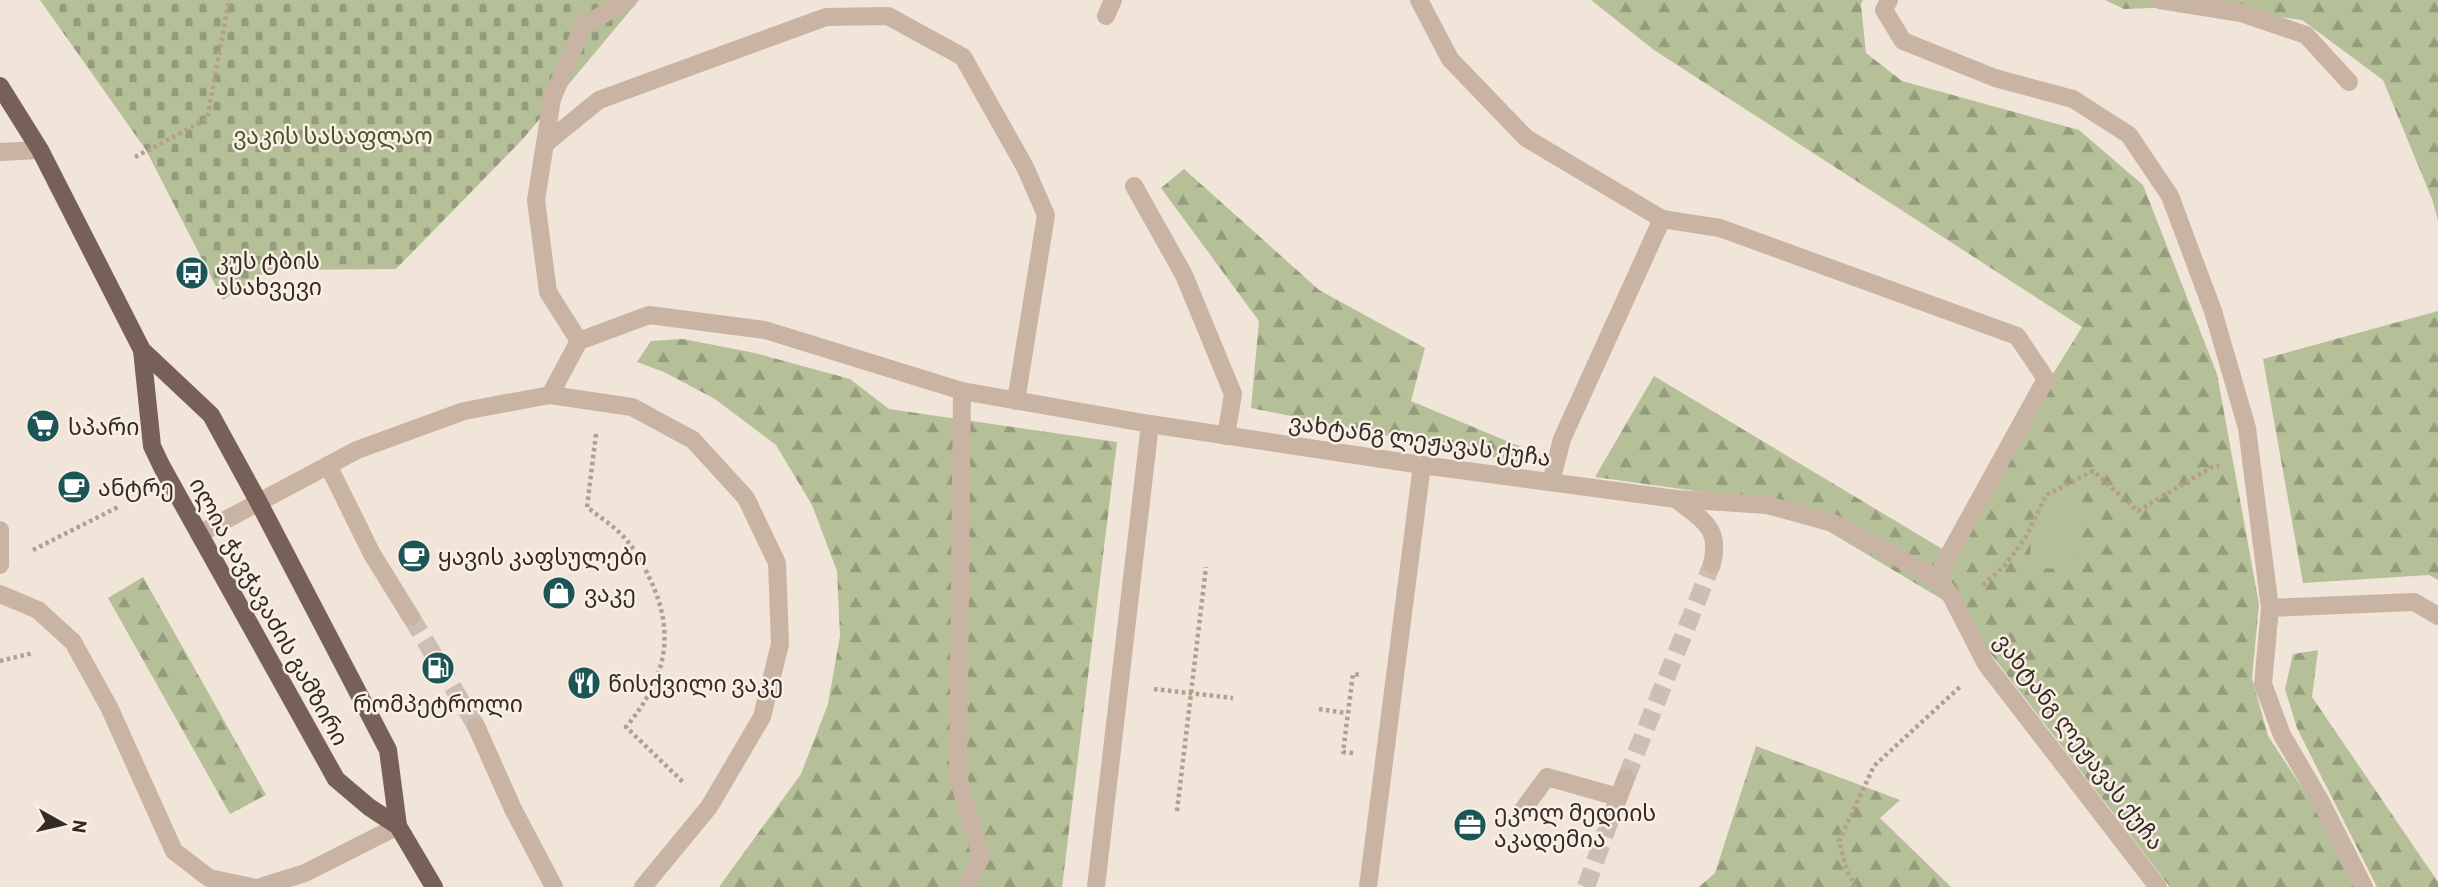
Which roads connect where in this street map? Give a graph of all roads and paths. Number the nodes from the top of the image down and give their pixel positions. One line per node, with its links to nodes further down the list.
1 (229, 0): 11 (path)
2 (628, 0): 8 (street)
3 (1419, 0): 13 (street)
4 (1889, 0): 22 (street)
5 (2160, 0): 6 (street)
6 (2348, 82)
7 (0, 86): 9 (main road, ილია ჭავჭავაძის გამზირი)
8 (545, 144): 14 (street); 18 (street)
9 (40, 150): 10 (street); 15 (main road, ილია ჭავჭავაძის გამზირი)
10 (0, 152)
11 (135, 157)
12 (1134, 186): 21 (street)
13 (1662, 219): 25 (street); 35 (street)
14 (579, 341): 16 (street, ვახტანგ ლეჟავას ქუჩა); 17 (street)
15 (142, 350): 27 (main road, ილია ჭავჭავაძის გამზირი); 30 (main road, ილია ჭავჭავაძის გამზირი)
16 (962, 391): 18 (street, ვახტანგ ლეჟავას ქუჩა); 62 (street)
17 (550, 395): 19 (street); 23 (street)
18 (1016, 401): 20 (street, ვახტანგ ლეჟავას ქუჩა)
19 (600, 402): 52 (path); 52 (street)
20 (1150, 425): 21 (street, ვახტანგ ლეჟავას ქუჩა); 63 (street)
21 (1226, 436): 24 (street, ვახტანგ ლეჟავას ქუჩა)
22 (2250, 462): 37 (path); 38 (street)
23 (328, 465): 27 (street); 40 (street)
24 (1422, 465): 25 (street, ვახტანგ ლეჟავას ქუჩა); 64 (street)
25 (1551, 482): 26 (street, ვახტანგ ლეჟავას ქუჩა)
26 (1676, 499): 32 (street); 35 (street, ვახტანგ ლეჟავას ქუჩა)
27 (258, 501): 30 (street); 56 (main road, ილია ჭავჭავაძის გამზირი)
28 (120, 506): 31 (path)
29 (0, 530): 33 (street)
30 (199, 534): 56 (main road, ილია ჭავჭავაძის გამზირი)
31 (23, 556)
32 (1712, 564)
33 (0, 565)
34 (1206, 567): 44 (path)
35 (1936, 578): 37 (street, ვახტანგ ლეჟავას ქუჩა)
36 (0, 594): 57 (street)
37 (1959, 607): 41 (street, ვახტანგ ლეჟავას ქუჩა)
38 (2270, 608): 39 (street); 67 (street)
39 (2438, 616)
40 (411, 617)
41 (1986, 664): 65 (path); 66 (street, ვახტანგ ლეჟავას ქუჩა)
42 (1353, 674): 47 (path)
43 (1147, 688): 44 (path)
44 (1191, 693): 45 (path); 53 (path)
45 (1233, 698)
46 (1318, 709): 47 (path)
47 (1347, 713): 49 (path)
48 (477, 726): 60 (street)
49 (1343, 752)
50 (1626, 778): 51 (street)
51 (1618, 797): 54 (street); 55 (street)
52 (709, 807): 61 (street)
53 (1177, 811)
54 (1522, 811)
55 (1612, 815)
56 (398, 826): 58 (street); 59 (main road, ილია ჭავჭავაძის გამზირი)
57 (252, 887)
58 (260, 887)
59 (434, 887)
60 (554, 887)
61 (643, 887)
62 (967, 887)
63 (1096, 887)
64 (1367, 887)
65 (1856, 887)
66 (2158, 887)
67 (2364, 887)

